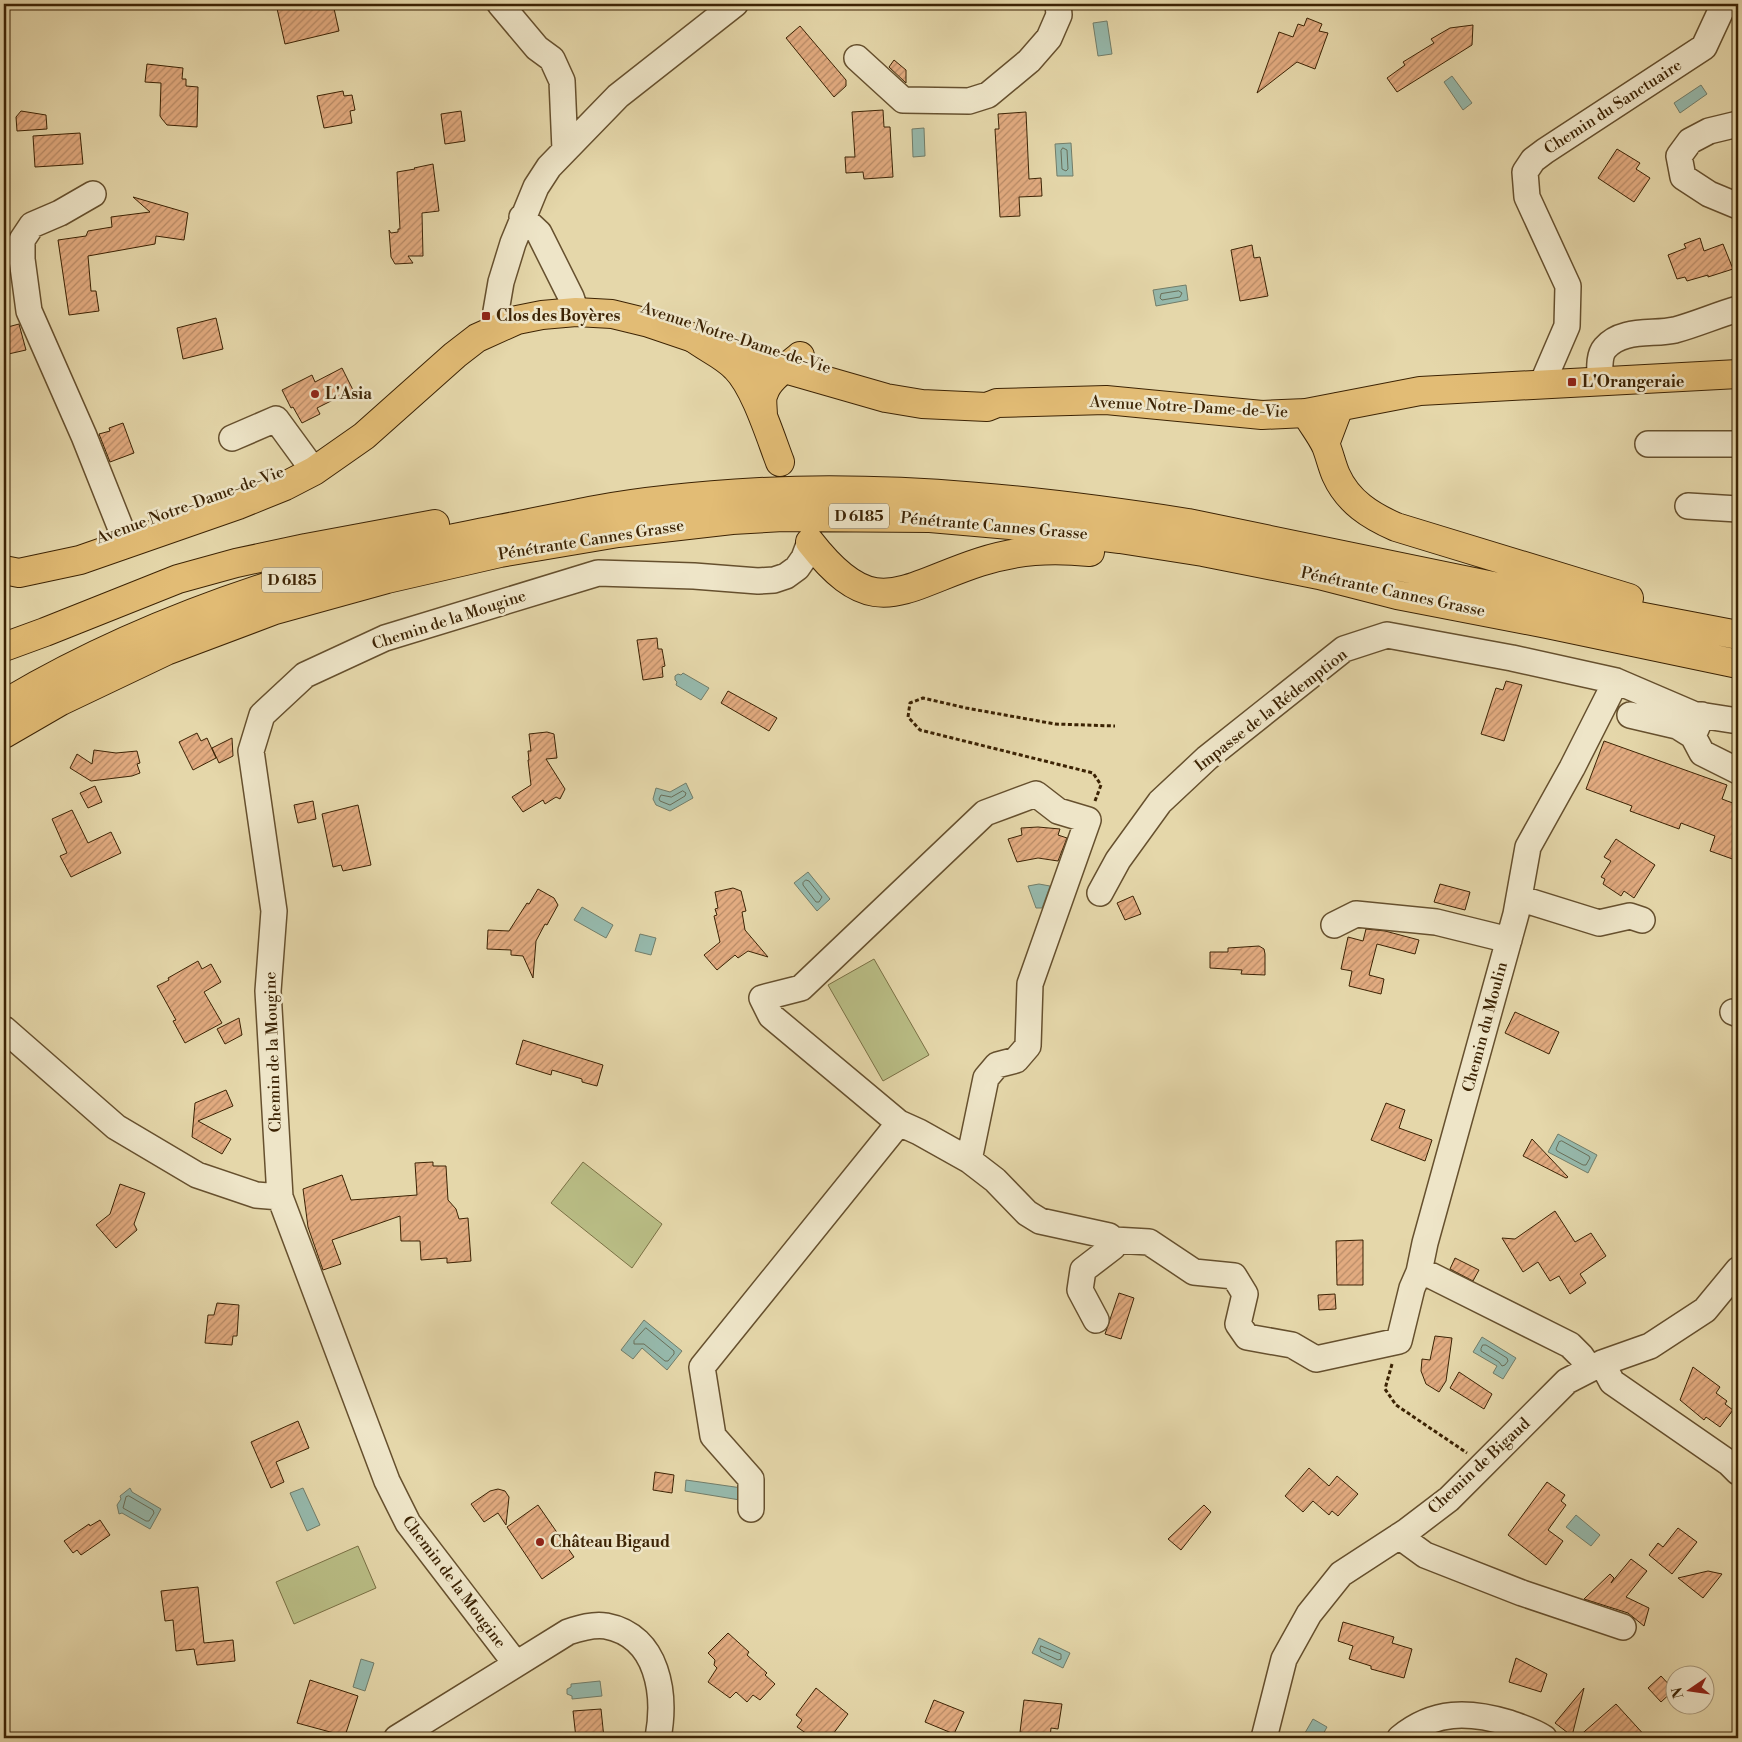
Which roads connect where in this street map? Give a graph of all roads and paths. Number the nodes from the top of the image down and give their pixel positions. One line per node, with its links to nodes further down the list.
1 (500, 4): 7 (street)
2 (735, 4): 7 (street)
3 (1058, 4): 5 (street)
4 (1724, 4): 18 (street, Chemin du Sanctuaire)
5 (857, 58)
6 (1738, 124): 9 (street)
7 (568, 146): 10 (street)
8 (93, 194): 31 (street)
9 (1738, 206)
10 (522, 217): 11 (street); 13 (street)
11 (574, 304): 13 (main road, Avenue Notre-Dame-de-Vie); 14 (main road, Avenue Notre-Dame-de-Vie); 15 (main road, Avenue Notre-Dame-de-Vie)
12 (1738, 309): 17 (street)
13 (496, 320): 27 (main road, Avenue Notre-Dame-de-Vie)
14 (692, 337): 15 (main road, Avenue Notre-Dame-de-Vie); 21 (main road)
15 (792, 363): 20 (main road, Avenue Notre-Dame-de-Vie); 21 (main road)
16 (1738, 374): 17 (main road, Avenue Notre-Dame-de-Vie)
17 (1600, 382): 18 (main road, Avenue Notre-Dame-de-Vie)
18 (1542, 384): 19 (main road, Avenue Notre-Dame-de-Vie)
19 (1340, 407): 20 (main road, Avenue Notre-Dame-de-Vie); 23 (main road)
20 (1306, 413): 23 (main road)
21 (763, 416): 26 (main road)
22 (232, 438): 27 (street)
23 (1325, 444): 36 (main road)
24 (1648, 444): 25 (street)
25 (1738, 444)
26 (780, 462)
27 (310, 465): 31 (main road, Avenue Notre-Dame-de-Vie)
28 (1688, 506): 30 (street)
29 (598, 509): 36 (main road, Pénétrante Cannes Grasse / D 6185); 37 (main road); 40 (main road, Pénétrante Cannes Grasse / D 6185)
30 (1738, 509)
31 (125, 537): 33 (main road, Avenue Notre-Dame-de-Vie); 34 (main road, Avenue Notre-Dame-de-Vie)
32 (810, 542): 35 (main road); 56 (street, Chemin de la Mougine)
33 (4, 564)
34 (4, 570)
35 (1397, 595): 38 (main road, Pénétrante Cannes Grasse / D 6185); 45 (main road, Pénétrante Cannes Grasse / D 6185)
36 (1738, 633)
37 (4, 647)
38 (1738, 664)
39 (1616, 681): 44 (street); 48 (street, Impasse de la Rédemption); 49 (street, Chemin du Moulin)
40 (4, 704)
41 (1630, 715): 44 (street)
42 (1738, 721): 44 (street)
43 (1115, 726): 47 (path)
44 (1697, 726): 46 (street)
45 (4, 734)
46 (1738, 771)
47 (1088, 820): 54 (street); 55 (street)
48 (1100, 892)
49 (1519, 898): 50 (street); 52 (street, Chemin du Moulin)
50 (1642, 920)
51 (1334, 925): 52 (street)
52 (1509, 940): 59 (street, Chemin du Moulin)
53 (4, 1029): 56 (street)
54 (899, 1124): 55 (street); 65 (street)
55 (969, 1160): 57 (street)
56 (280, 1197): 68 (street, Chemin de la Mougine)
57 (1114, 1240): 60 (street); 61 (street)
58 (1738, 1270): 62 (street, Chemin de Bigaud)
59 (1419, 1272): 61 (street, Chemin du Moulin); 62 (street)
60 (1096, 1320)
61 (1398, 1342): 63 (path)
62 (1596, 1366): 63 (street, Chemin de Bigaud); 64 (street)
63 (1484, 1465): 66 (street, Chemin de Bigaud)
64 (1738, 1472)
65 (751, 1509)
66 (1399, 1536): 67 (street); 71 (street, Chemin de Bigaud)
67 (1623, 1627)
68 (516, 1664): 69 (street); 70 (street)
69 (397, 1738)
70 (658, 1738)
71 (1264, 1738)
72 (1400, 1738): 73 (street)
73 (1544, 1738)

